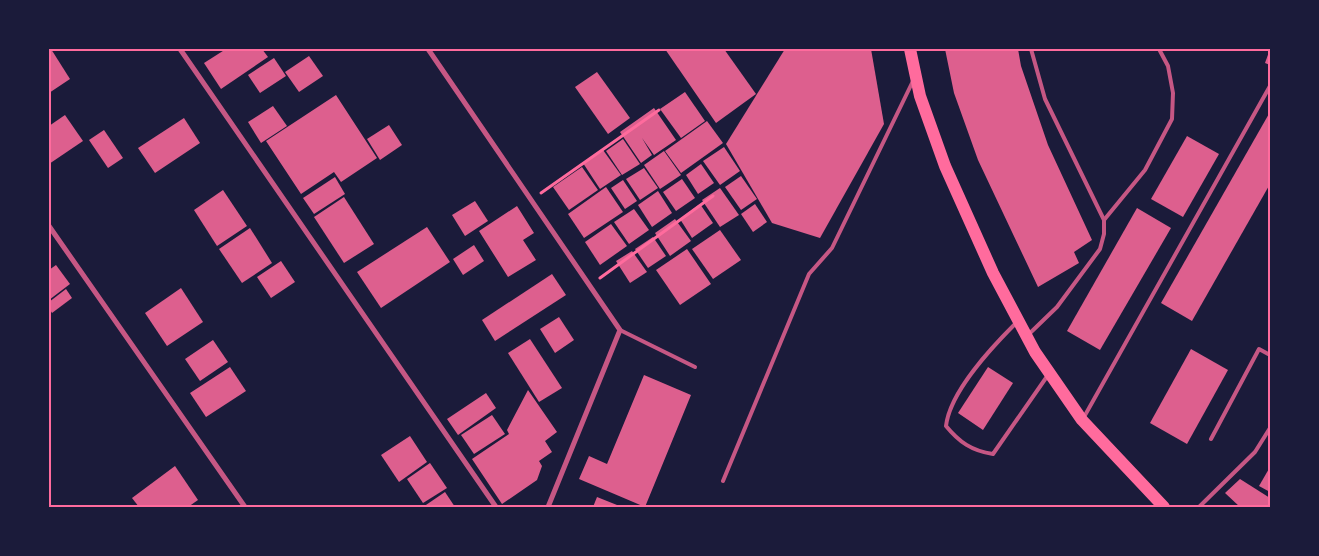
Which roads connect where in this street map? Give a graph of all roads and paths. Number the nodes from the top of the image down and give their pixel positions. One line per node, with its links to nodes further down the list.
1 (180, 49): 25 (street)
2 (428, 49): 10 (street)
3 (910, 49): 6 (main road)
4 (1032, 49): 11 (lane)
5 (1159, 49): 11 (lane)
6 (915, 76): 14 (main road); 23 (lane)
7 (1270, 86): 20 (lane)
8 (659, 110): 10 (path)
9 (713, 196): 13 (path)
10 (531, 199): 13 (street)
11 (1104, 220): 16 (lane)
12 (49, 226): 24 (street)
13 (590, 285): 15 (street)
14 (1019, 320): 16 (main road); 19 (lane)
15 (620, 330): 18 (lane); 26 (street)
16 (1027, 336): 19 (main road)
17 (1270, 355): 22 (lane)
18 (695, 367)
19 (1049, 373): 20 (main road)
20 (1082, 420): 27 (main road)
21 (1270, 428): 28 (lane)
22 (1211, 440)
23 (723, 481)
24 (246, 507)
25 (496, 507)
26 (548, 507)
27 (1164, 507)
28 (1198, 507)

